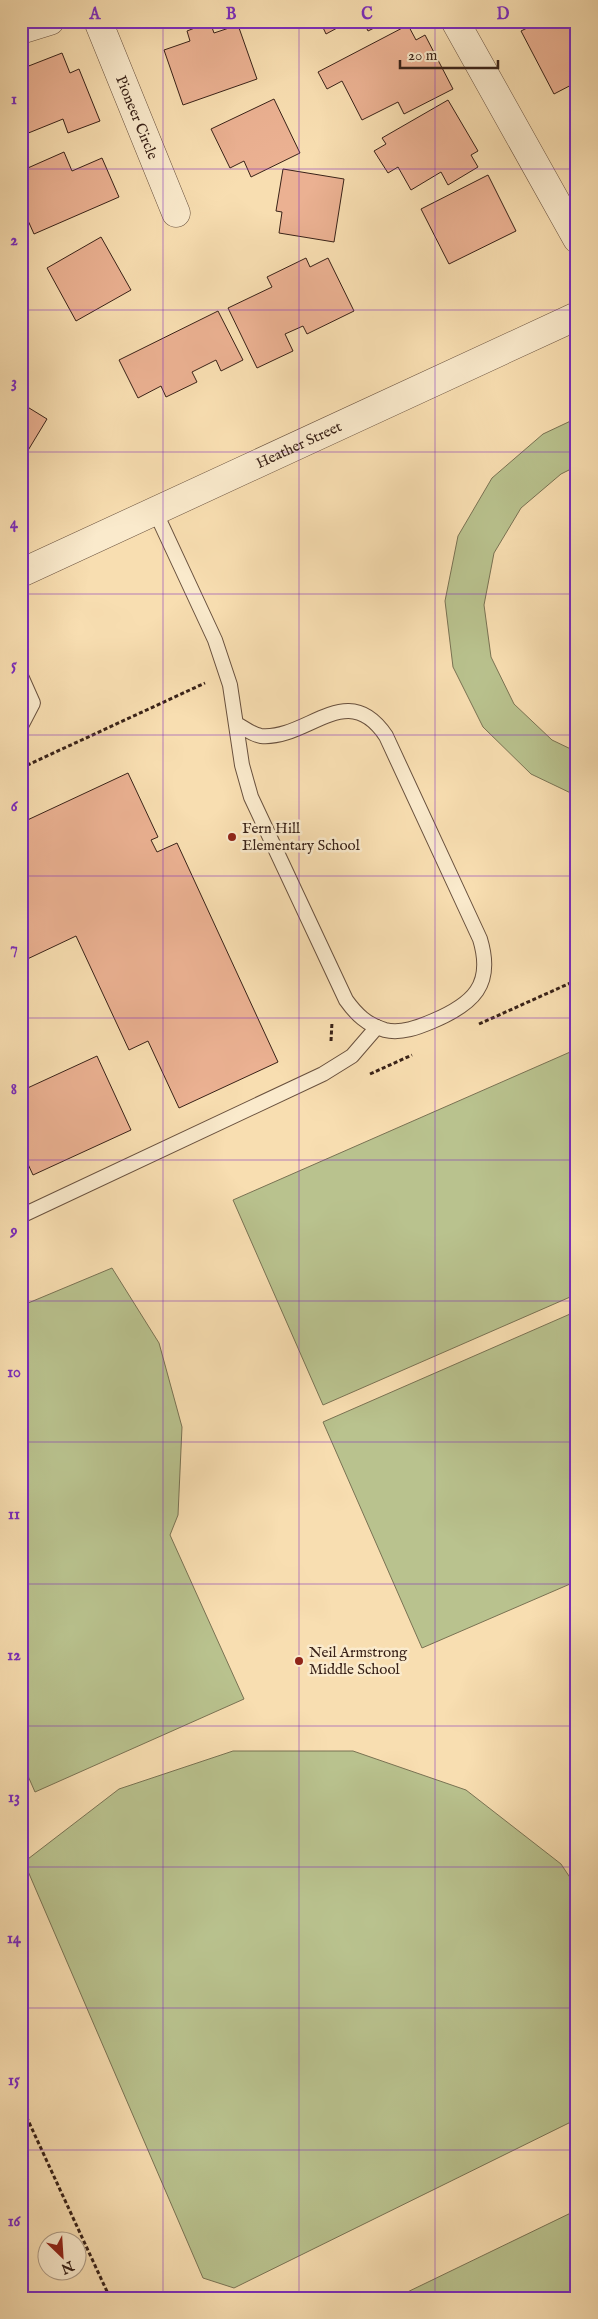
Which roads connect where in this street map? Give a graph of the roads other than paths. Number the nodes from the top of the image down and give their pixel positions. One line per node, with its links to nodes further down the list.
1 (50, 21): 4 (street)
2 (98, 21): 5 (street, Pioneer Circle)
3 (455, 21): 6 (street)
4 (21, 30)
5 (176, 213)
6 (577, 239)
7 (577, 316): 8 (street, Heather Street)
8 (155, 511): 9 (street, Heather Street); 11 (lane)
9 (21, 573)
10 (21, 676): 12 (lane)
11 (237, 724): 13 (lane); 13 (lane)
12 (21, 726)
13 (377, 1027): 14 (lane)
14 (21, 1216)

